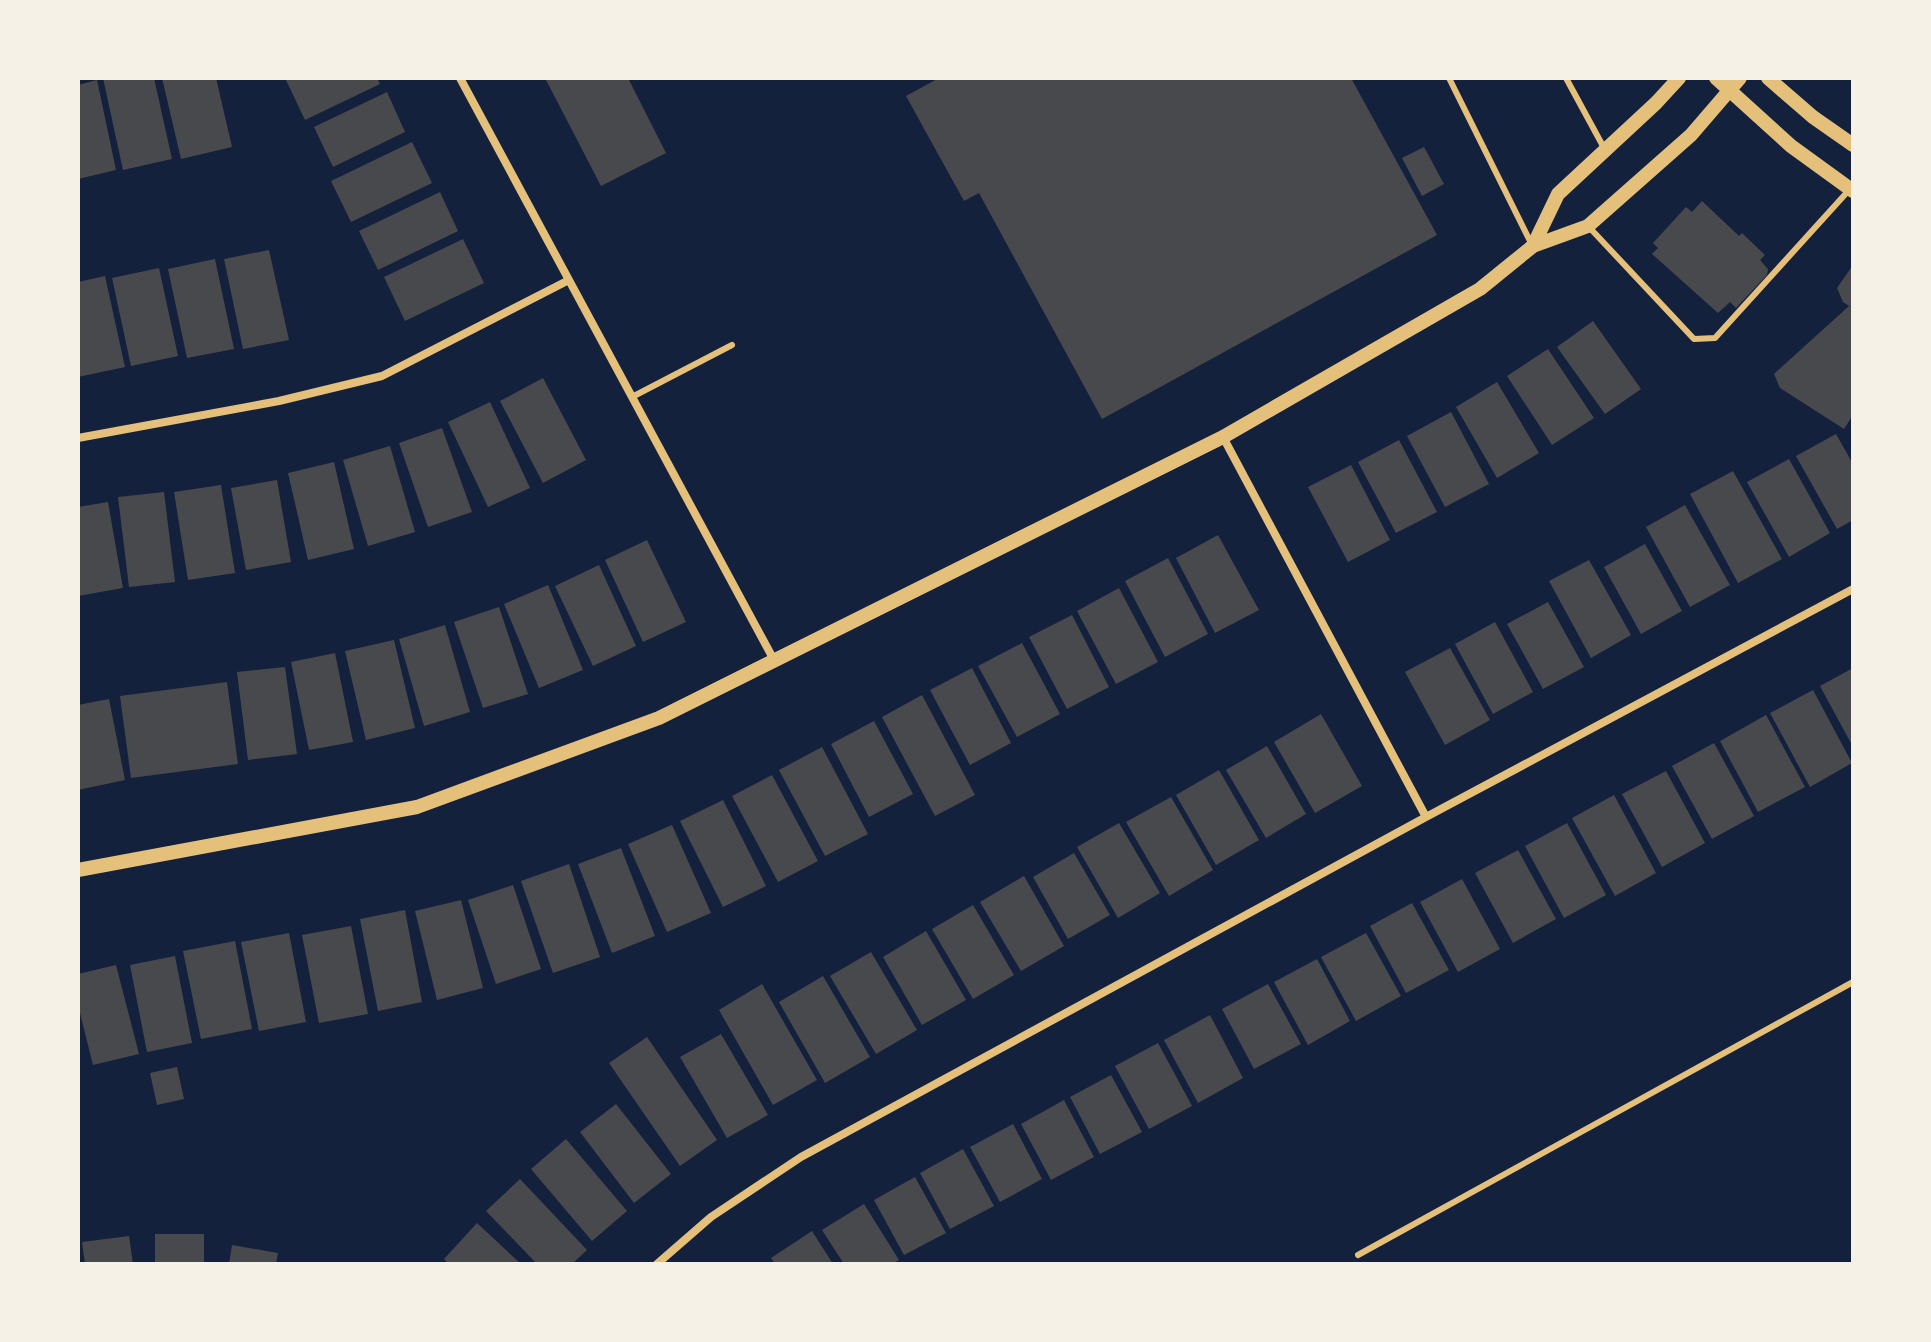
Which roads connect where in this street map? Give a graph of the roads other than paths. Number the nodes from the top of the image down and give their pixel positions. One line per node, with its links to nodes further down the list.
1 (460, 78): 14 (street)
2 (1449, 78): 13 (lane)
3 (1566, 78): 10 (lane)
4 (1679, 78): 10 (street)
5 (1716, 78): 8 (street)
6 (1740, 78): 8 (street)
7 (1768, 78): 9 (street)
8 (1730, 92): 11 (street); 12 (street)
9 (1853, 145)
10 (1606, 151): 13 (street)
11 (1852, 190): 12 (lane)
12 (1588, 226): 13 (street)
13 (1533, 246): 17 (street)
14 (569, 280): 16 (street); 18 (street)
15 (732, 345): 16 (lane)
16 (632, 397): 20 (street)
17 (1223, 437): 20 (street); 21 (street)
18 (78, 438)
19 (1853, 589): 21 (street)
20 (775, 662): 22 (street)
21 (1426, 817): 25 (street)
22 (78, 870)
23 (1853, 982): 24 (lane)
24 (1358, 1255)
25 (657, 1264)

